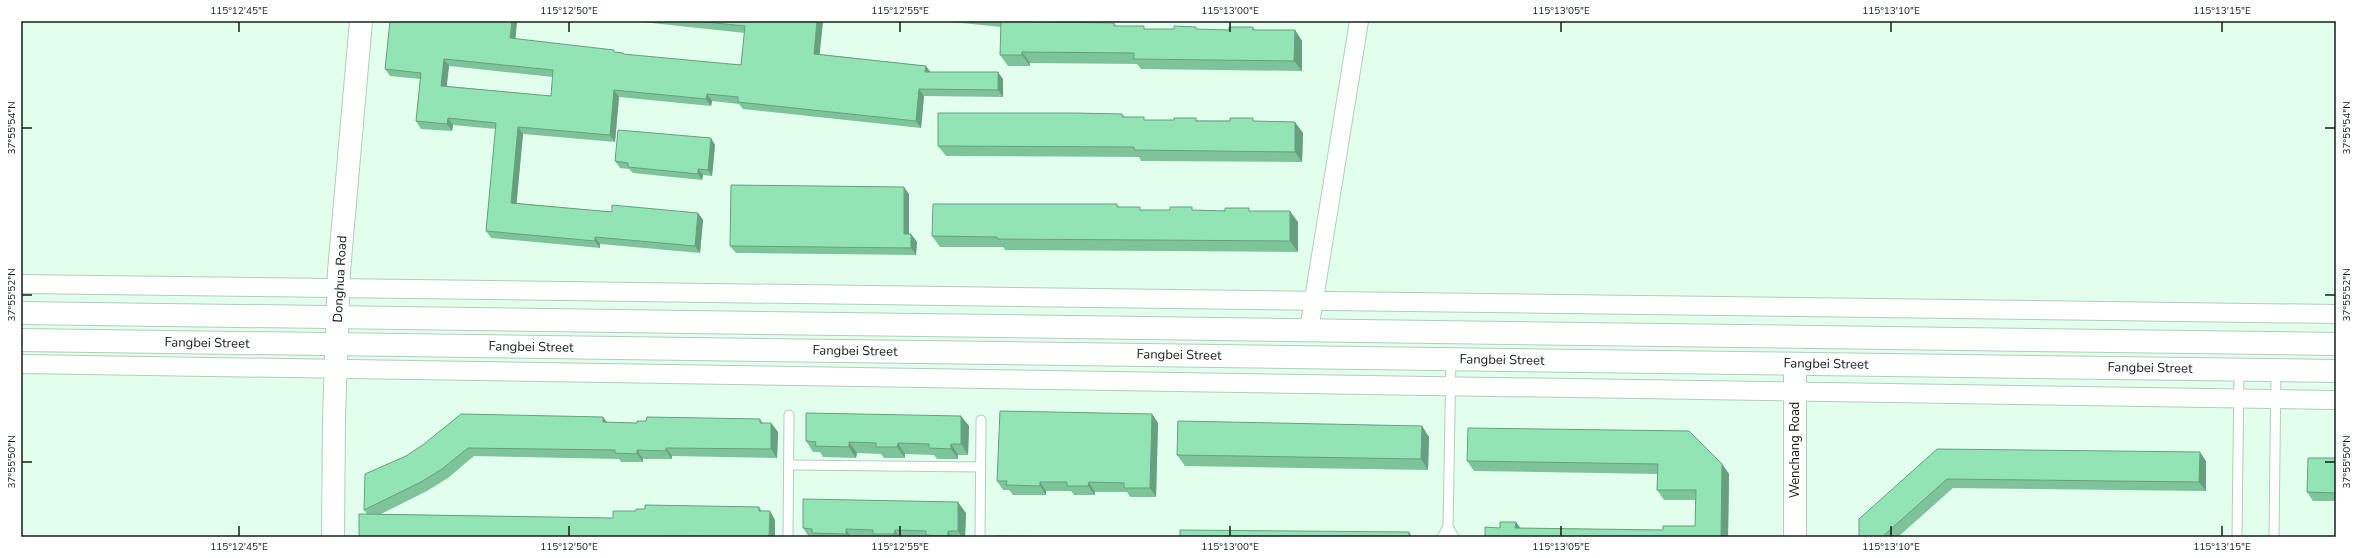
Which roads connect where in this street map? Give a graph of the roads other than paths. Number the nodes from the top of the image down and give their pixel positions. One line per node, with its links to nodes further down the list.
1 (361, 21): 4 (main road, Donghua Road)
2 (1359, 21): 5 (street)
3 (21, 284): 4 (street)
4 (338, 288): 5 (street); 8 (main road, Donghua Road)
5 (1314, 301): 7 (street); 9 (street)
6 (21, 313): 8 (main road, Fangbei Street)
7 (2336, 314)
8 (338, 317): 9 (main road, Fangbei Street); 11 (main road, Donghua Road)
9 (1309, 330): 12 (main road, Fangbei Street)
10 (21, 340): 11 (main road, Fangbei Street)
11 (337, 344): 13 (main road, Fangbei Street); 16 (main road, Donghua Road)
12 (2336, 344)
13 (1450, 359): 15 (main road, Fangbei Street); 20 (lane)
14 (21, 364): 16 (street)
15 (1795, 364): 17 (main road, Fangbei Street); 21 (main road, Wenchang Road)
16 (336, 369): 20 (street); 30 (main road, Donghua Road)
17 (2239, 370): 18 (main road, Fangbei Street); 22 (lane)
18 (2276, 370): 19 (main road, Fangbei Street); 23 (lane)
19 (2336, 371)
20 (1450, 386): 21 (street); 29 (lane)
21 (1795, 392): 22 (street); 35 (main road, Wenchang Road)
22 (2239, 398): 23 (street); 36 (lane)
23 (2276, 399): 24 (street); 37 (lane)
24 (2336, 400)
25 (789, 415): 27 (lane)
26 (981, 420): 28 (lane)
27 (789, 465): 28 (lane); 31 (lane)
28 (981, 467): 32 (lane)
29 (1448, 527): 33 (lane); 34 (lane)
30 (333, 537)
31 (788, 537)
32 (980, 537)
33 (1442, 537)
34 (1454, 537)
35 (1795, 537)
36 (2237, 537)
37 (2274, 537)

